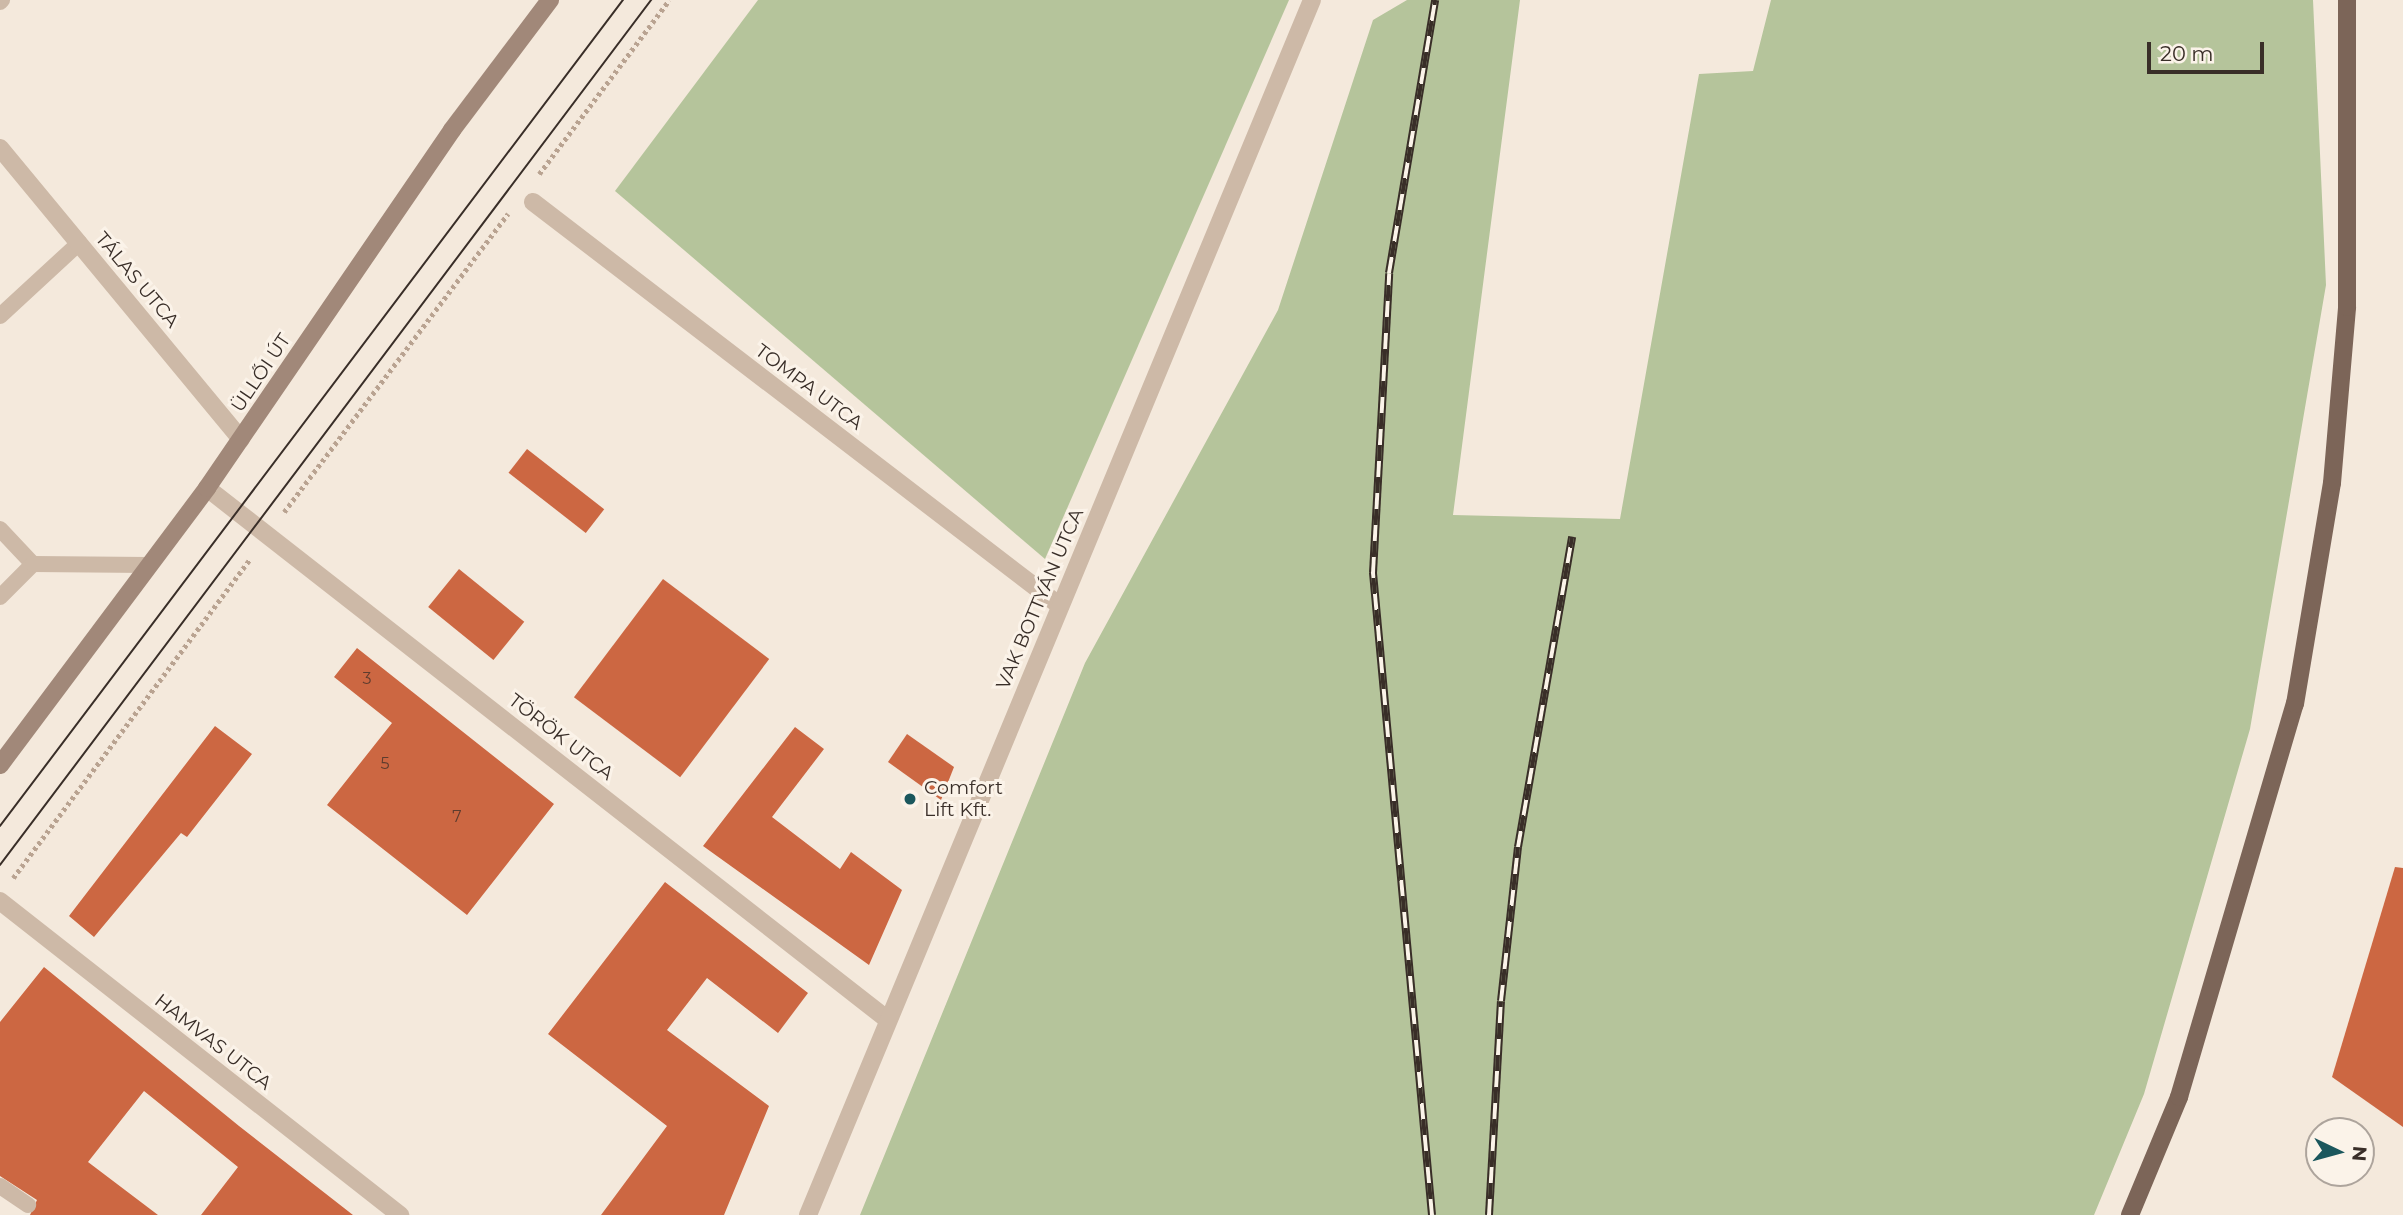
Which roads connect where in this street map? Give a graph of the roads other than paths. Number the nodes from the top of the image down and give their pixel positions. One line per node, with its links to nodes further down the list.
1 (550, 0): 8 (main road, ÜLLŐI ÚT)
2 (1311, 0): 14 (street, VAK BOTTYÁN UTCA)
3 (2347, 0): 22 (main road)
4 (0, 148): 6 (street, TÁLAS UTCA)
5 (532, 193): 14 (street, TOMPA UTCA)
6 (79, 243): 7 (lane); 8 (street, TÁLAS UTCA)
7 (0, 316)
8 (242, 439): 9 (main road, ÜLLŐI ÚT)
9 (207, 488): 12 (main road, ÜLLŐI ÚT); 17 (street, TÖRÖK UTCA)
10 (0, 529): 11 (lane)
11 (33, 564): 12 (lane); 13 (lane)
12 (148, 565): 15 (main road, ÜLLŐI ÚT)
13 (0, 597)
14 (1060, 606): 17 (street, VAK BOTTYÁN UTCA)
15 (0, 765)
16 (0, 901): 20 (street, HAMVAS UTCA)
17 (888, 1020): 21 (street, VAK BOTTYÁN UTCA)
18 (0, 1186): 19 (lane)
19 (28, 1205)
20 (400, 1215)
21 (808, 1215)
22 (2130, 1215)

